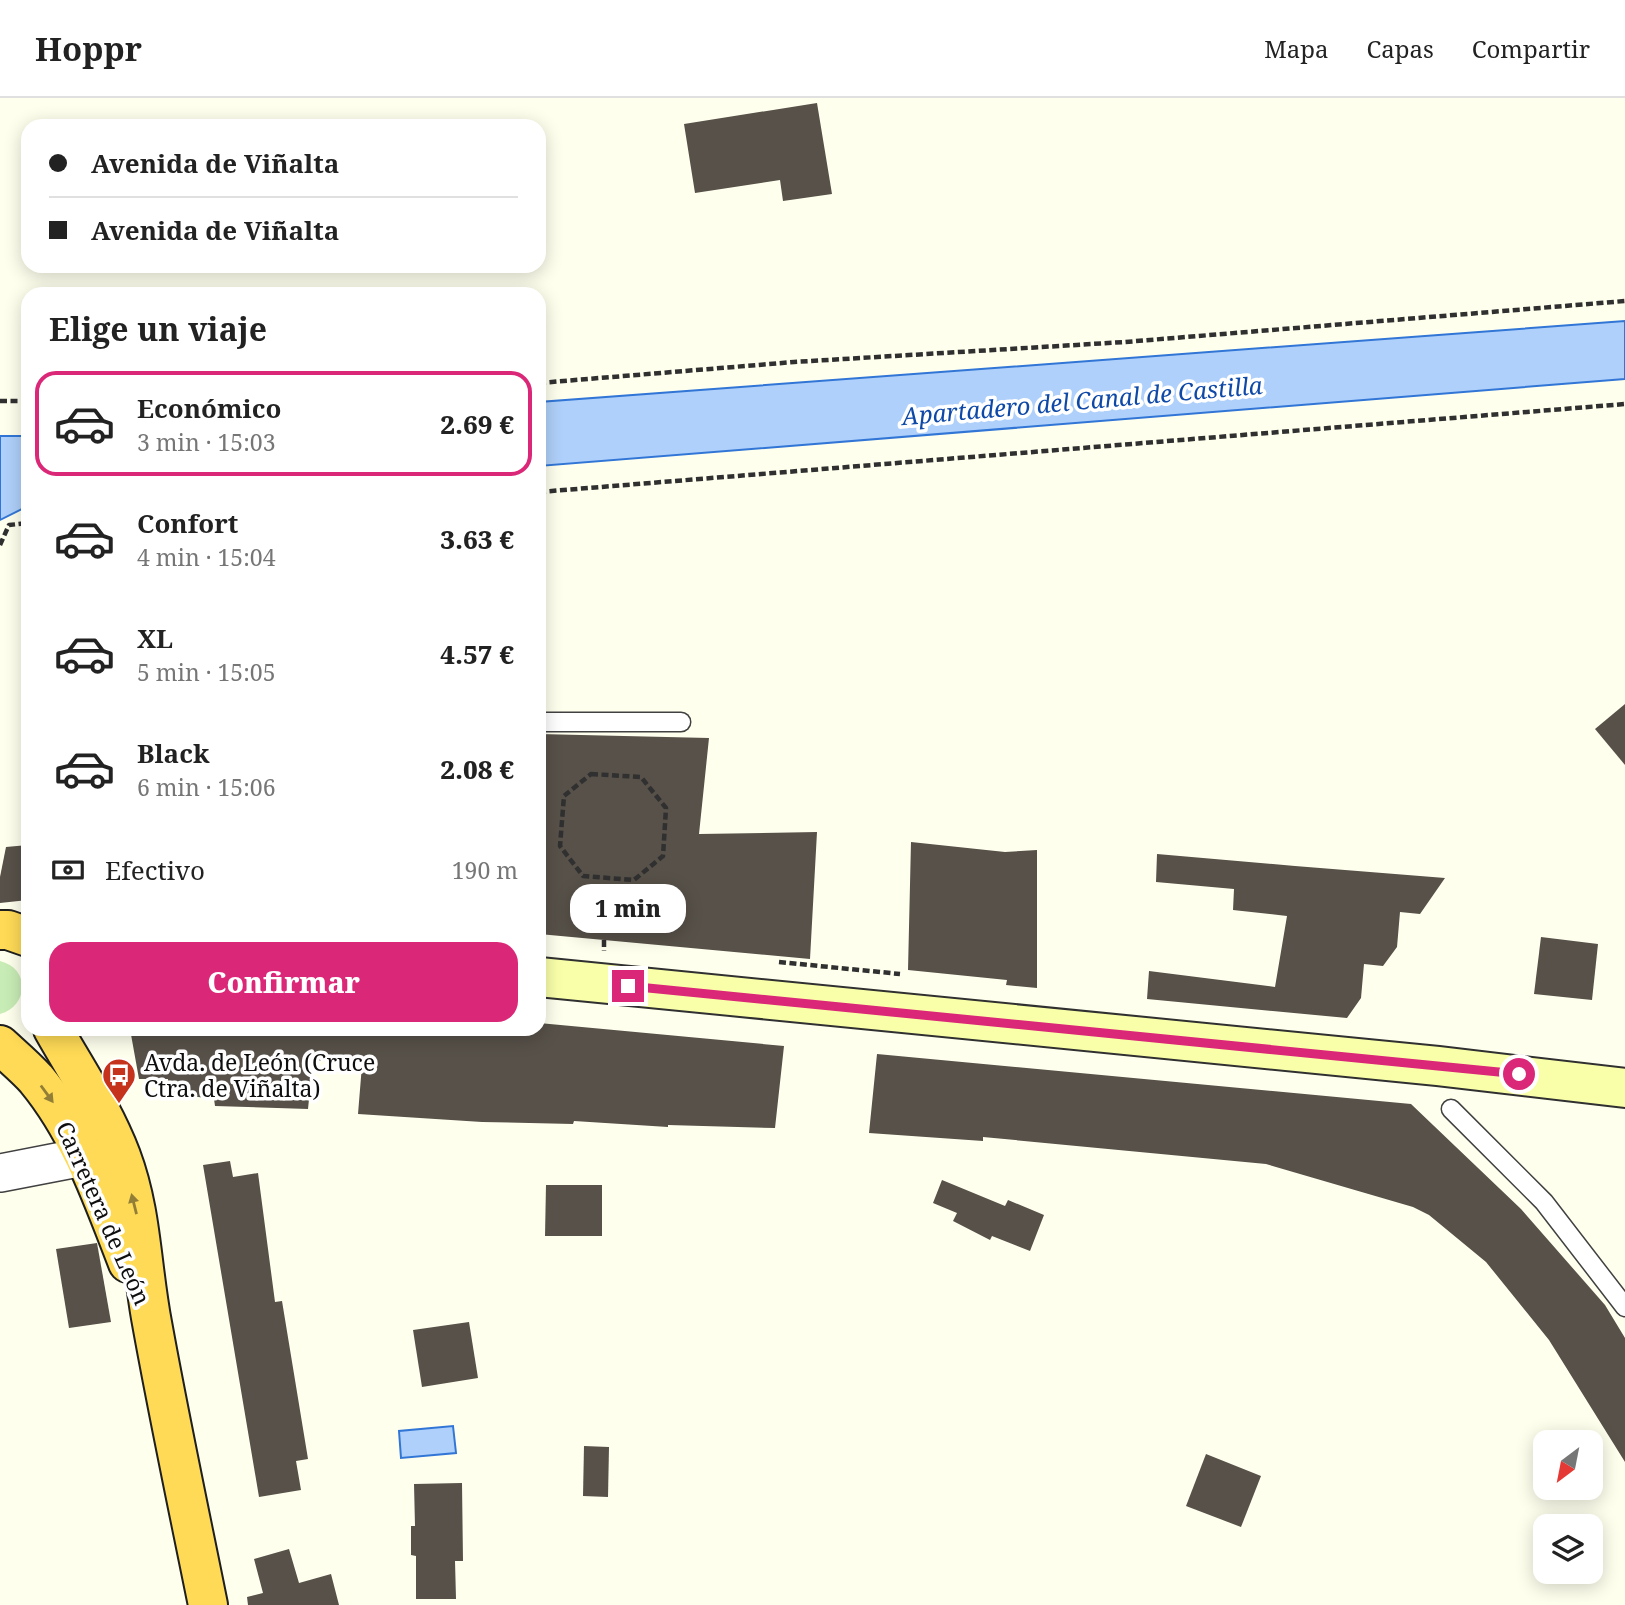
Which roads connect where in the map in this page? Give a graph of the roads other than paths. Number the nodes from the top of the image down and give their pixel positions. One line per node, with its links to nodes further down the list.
1 (546, 722): 2 (lane)
2 (681, 722)
3 (0, 930): 4 (highway)
4 (21, 935)
5 (546, 978): 10 (main road)
6 (21, 1035): 8 (highway)
7 (56, 1036): 15 (highway, Carretera de León, one-way to 7)
8 (0, 1039)
9 (0, 1045): 12 (highway, Carretera de León, one-way to 12)
10 (1625, 1088)
11 (1451, 1109): 14 (lane)
12 (83, 1157): 13 (street); 15 (highway, Carretera de León)
13 (0, 1173)
14 (1625, 1307)
15 (151, 1320): 16 (highway, Carretera de León)
16 (208, 1605)

